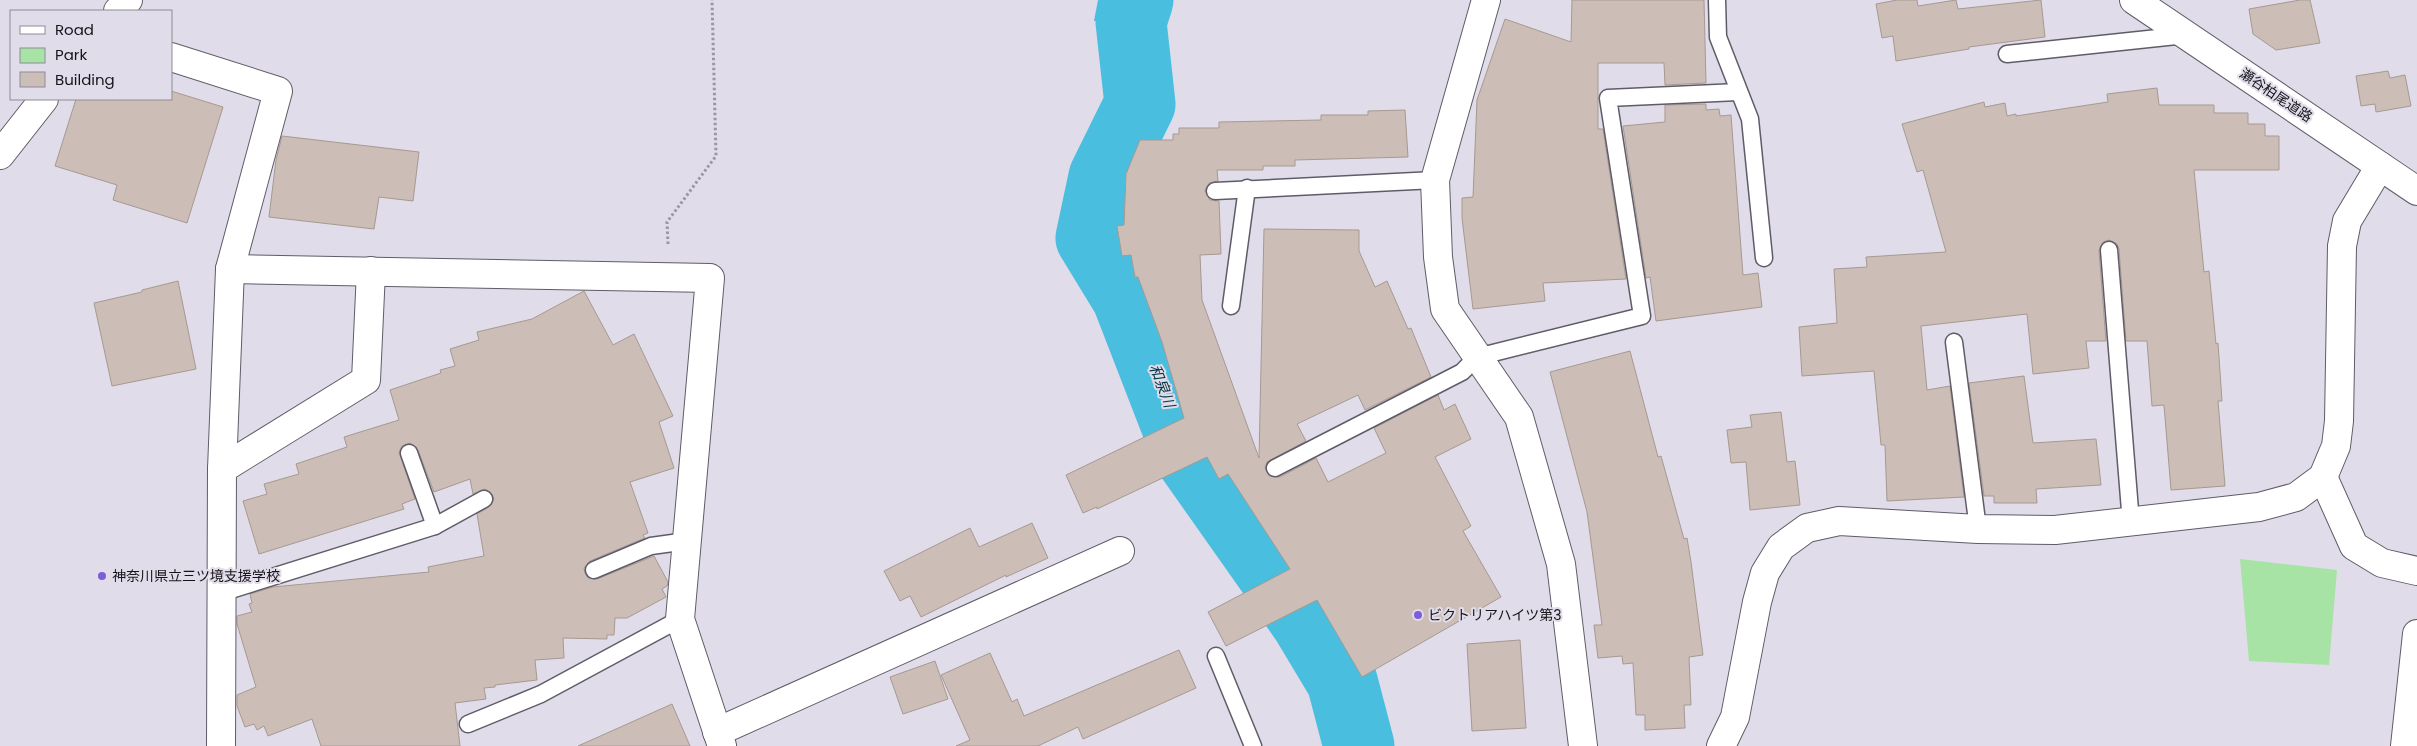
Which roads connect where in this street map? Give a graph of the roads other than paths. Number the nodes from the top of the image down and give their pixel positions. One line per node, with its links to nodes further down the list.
1 (128, 0): 5 (street)
2 (1486, 0): 13 (street)
3 (1717, 0): 9 (lane)
4 (2134, 0): 6 (street, 瀬谷柏尾道路)
5 (119, 10)
6 (2186, 34): 7 (lane); 12 (street, 瀬谷柏尾道路)
7 (2007, 54)
8 (172, 57): 19 (street)
9 (1738, 92): 18 (lane); 23 (lane)
10 (43, 100): 11 (street)
11 (0, 155)
12 (2380, 166): 16 (street, 瀬谷柏尾道路); 27 (street)
13 (1435, 180): 14 (lane); 23 (street)
14 (1247, 188): 15 (lane); 21 (lane)
15 (1214, 191)
16 (2417, 191)
17 (2109, 250): 29 (lane)
18 (1764, 258)
19 (230, 269): 20 (street); 26 (street)
20 (371, 271): 26 (street); 32 (street)
21 (1231, 306)
22 (1954, 342): 31 (lane)
23 (1477, 357): 25 (lane); 44 (street)
24 (409, 453): 30 (lane)
25 (1275, 468)
26 (222, 469): 36 (street)
27 (2323, 476): 29 (street); 35 (street)
28 (484, 500): 30 (lane)
29 (2131, 523): 31 (street)
30 (434, 526): 36 (lane)
31 (1978, 529): 45 (street)
32 (687, 541): 34 (lane); 37 (street)
33 (1120, 551): 41 (street)
34 (594, 570)
35 (2417, 571)
36 (221, 593): 42 (street)
37 (680, 619): 40 (lane); 41 (street)
38 (2417, 634): 46 (street)
39 (1216, 656): 43 (lane)
40 (468, 724)
41 (719, 739)
42 (221, 746)
43 (1253, 746)
44 (1584, 746)
45 (1721, 746)
46 (2405, 746)

